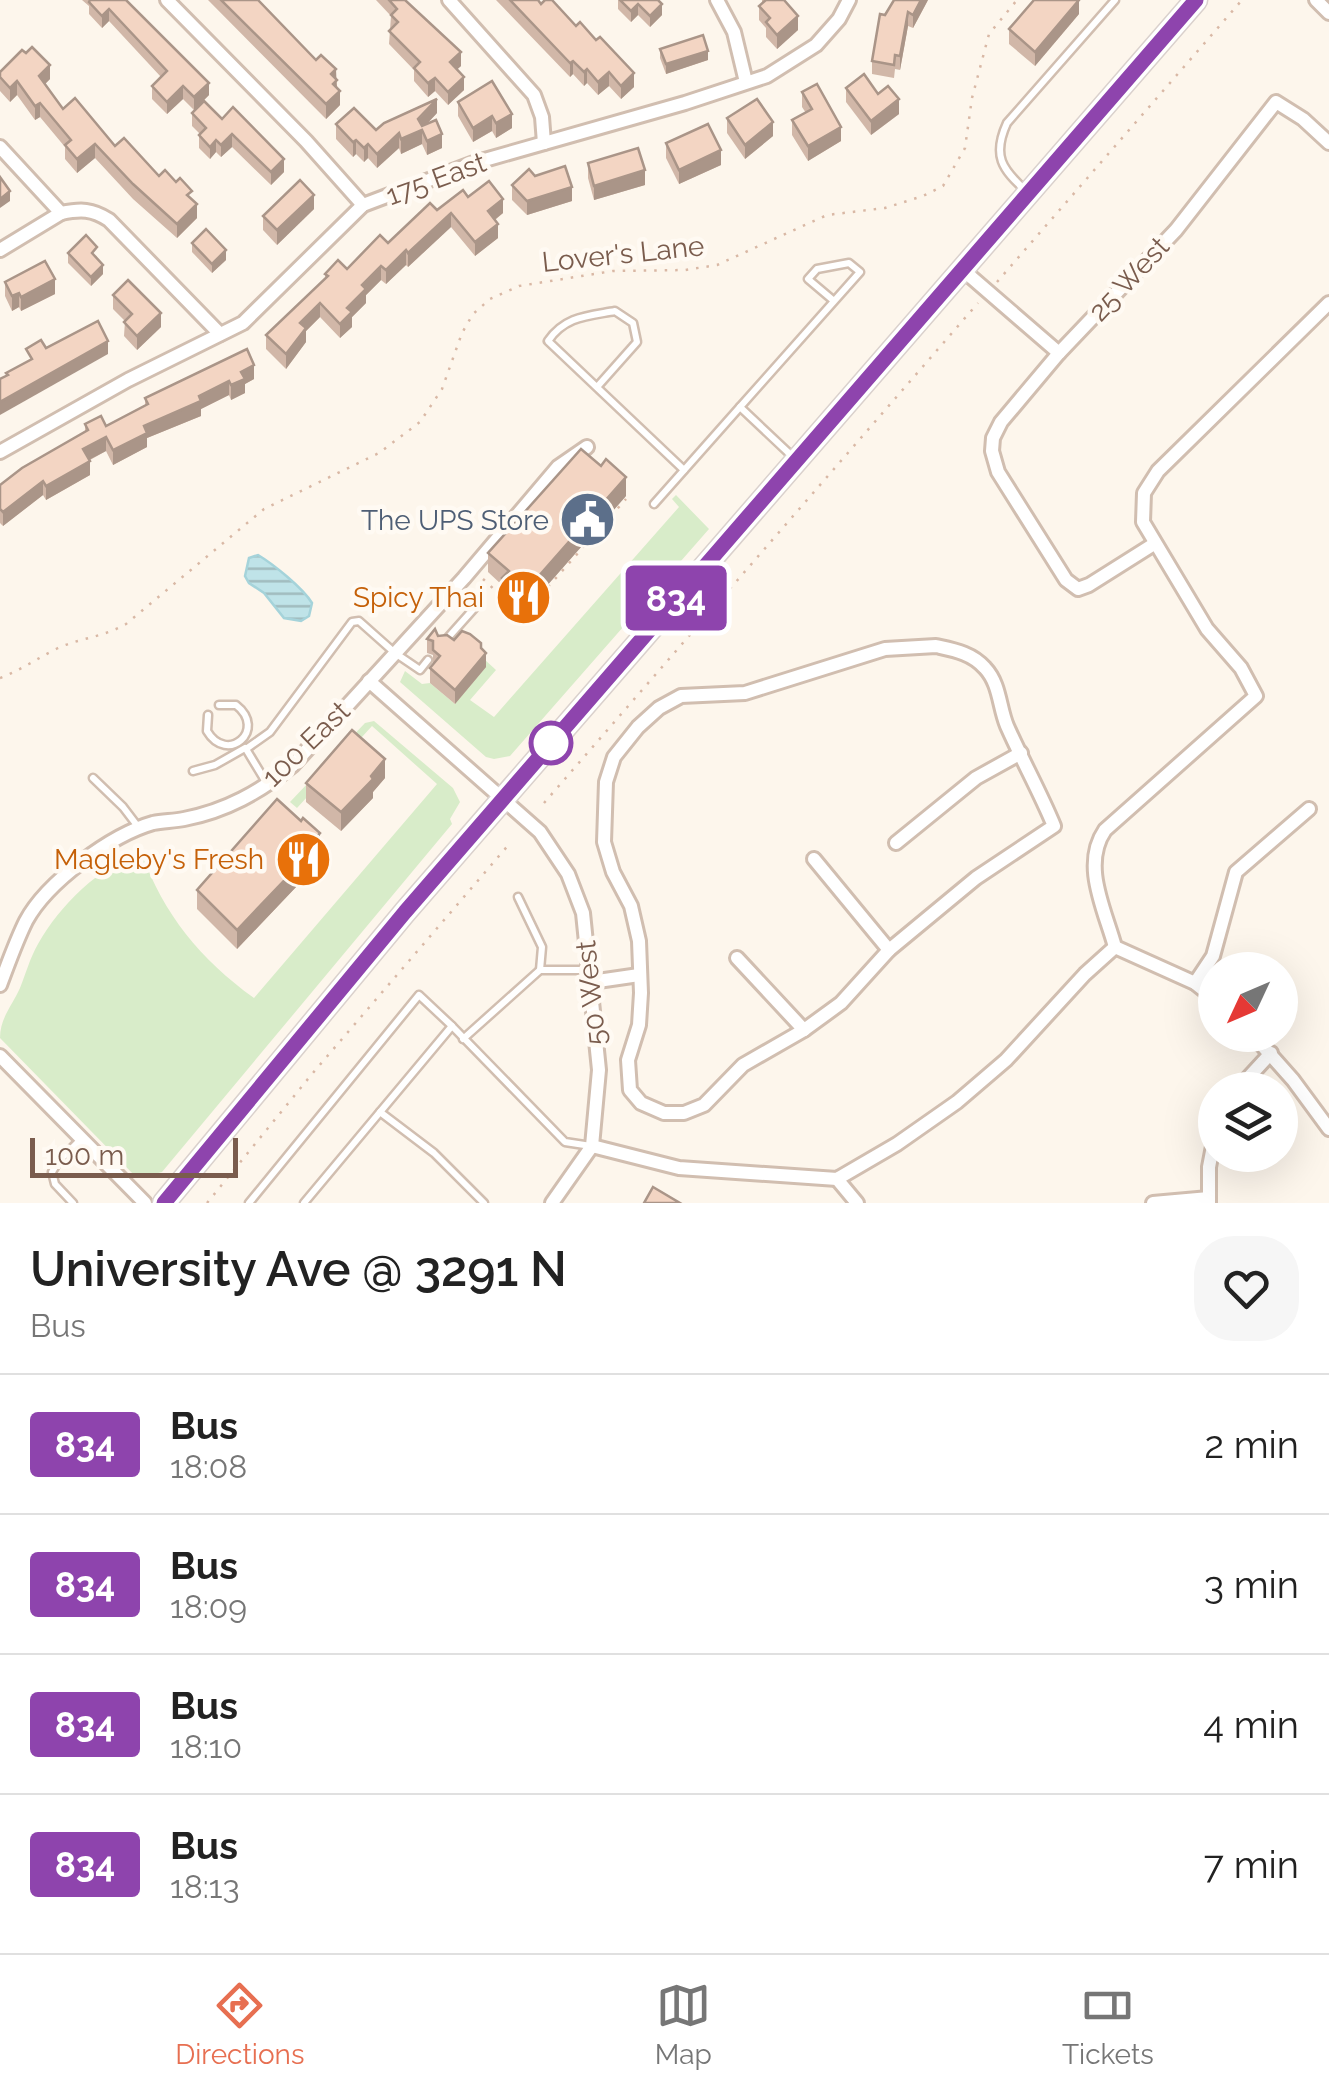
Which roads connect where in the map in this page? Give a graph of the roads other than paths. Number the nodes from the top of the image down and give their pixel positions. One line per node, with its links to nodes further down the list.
1 (167, 0): 14 (street)
2 (450, 0): 11 (street)
3 (717, 0): 9 (street)
4 (849, 0): 9 (street, 175 East)
5 (1115, 0): 13 (lane)
6 (1196, 0): 13 (highway)
7 (1316, 0): 8 (street)
8 (1328, 12)
9 (746, 82): 11 (street, 175 East)
10 (1329, 142): 21 (street, 25 West)
11 (544, 143): 14 (street, 175 East)
12 (0, 146): 15 (street)
13 (1029, 194): 17 (highway)
14 (363, 205): 20 (street, 175 East)
15 (61, 213): 16 (street); 20 (street)
16 (0, 250)
17 (963, 270): 21 (street); 26 (highway)
18 (834, 301): 18 (lane); 23 (lane)
19 (1329, 303): 29 (street)
20 (220, 334): 25 (street, 175 East)
21 (1059, 354): 29 (street, 25 West)
22 (597, 387): 22 (lane); 27 (lane)
23 (740, 407): 26 (lane); 27 (lane)
24 (587, 447): 32 (street, 100 East)
25 (0, 452)
26 (797, 461): 43 (highway)
27 (684, 470): 28 (lane)
28 (654, 504)
29 (1154, 544): 49 (street)
30 (478, 604): 31 (lane)
31 (442, 644)
32 (395, 653): 33 (lane); 34 (street, 100 East); 38 (lane)
33 (428, 660)
34 (370, 681): 42 (street, 100 East); 43 (street, 50 West)
35 (219, 704): 37 (lane)
36 (208, 715): 37 (lane)
37 (240, 741): 38 (lane)
38 (246, 749): 40 (lane); 42 (lane)
39 (1021, 753): 46 (street); 50 (street); 53 (street)
40 (193, 771)
41 (93, 778): 45 (lane)
42 (268, 785): 45 (street, 100 East)
43 (503, 798): 54 (street, 50 West); 73 (highway)
44 (1308, 809): 55 (street)
45 (140, 829): 56 (street, 100 East)
46 (896, 843)
47 (814, 859): 50 (street)
48 (518, 897): 52 (lane)
49 (1115, 947): 55 (street); 69 (street)
50 (889, 950): 59 (street)
51 (737, 958): 59 (street)
52 (540, 970): 54 (lane); 60 (lane)
53 (639, 974): 54 (street); 59 (street)
54 (590, 976): 67 (street, 50 West)
55 (1194, 982): 57 (street)
56 (0, 985)
57 (1198, 985)
58 (452, 1026): 60 (lane); 64 (lane); 74 (lane)
59 (804, 1030)
60 (464, 1039): 67 (lane)
61 (1271, 1053): 63 (street); 65 (street)
62 (0, 1056): 66 (street)
63 (1254, 1072)
64 (380, 1112): 75 (lane); 76 (lane)
65 (1329, 1129)
66 (82, 1139): 71 (lane); 72 (street)
67 (592, 1146): 69 (street); 77 (street, 50 West)
68 (1209, 1172): 70 (street)
69 (837, 1180): 78 (street)
70 (1209, 1200): 79 (street)
71 (73, 1203)
72 (146, 1203)
73 (164, 1203)
74 (249, 1203)
75 (304, 1203)
76 (484, 1203)
77 (552, 1203)
78 (858, 1203)
79 (1153, 1203)

